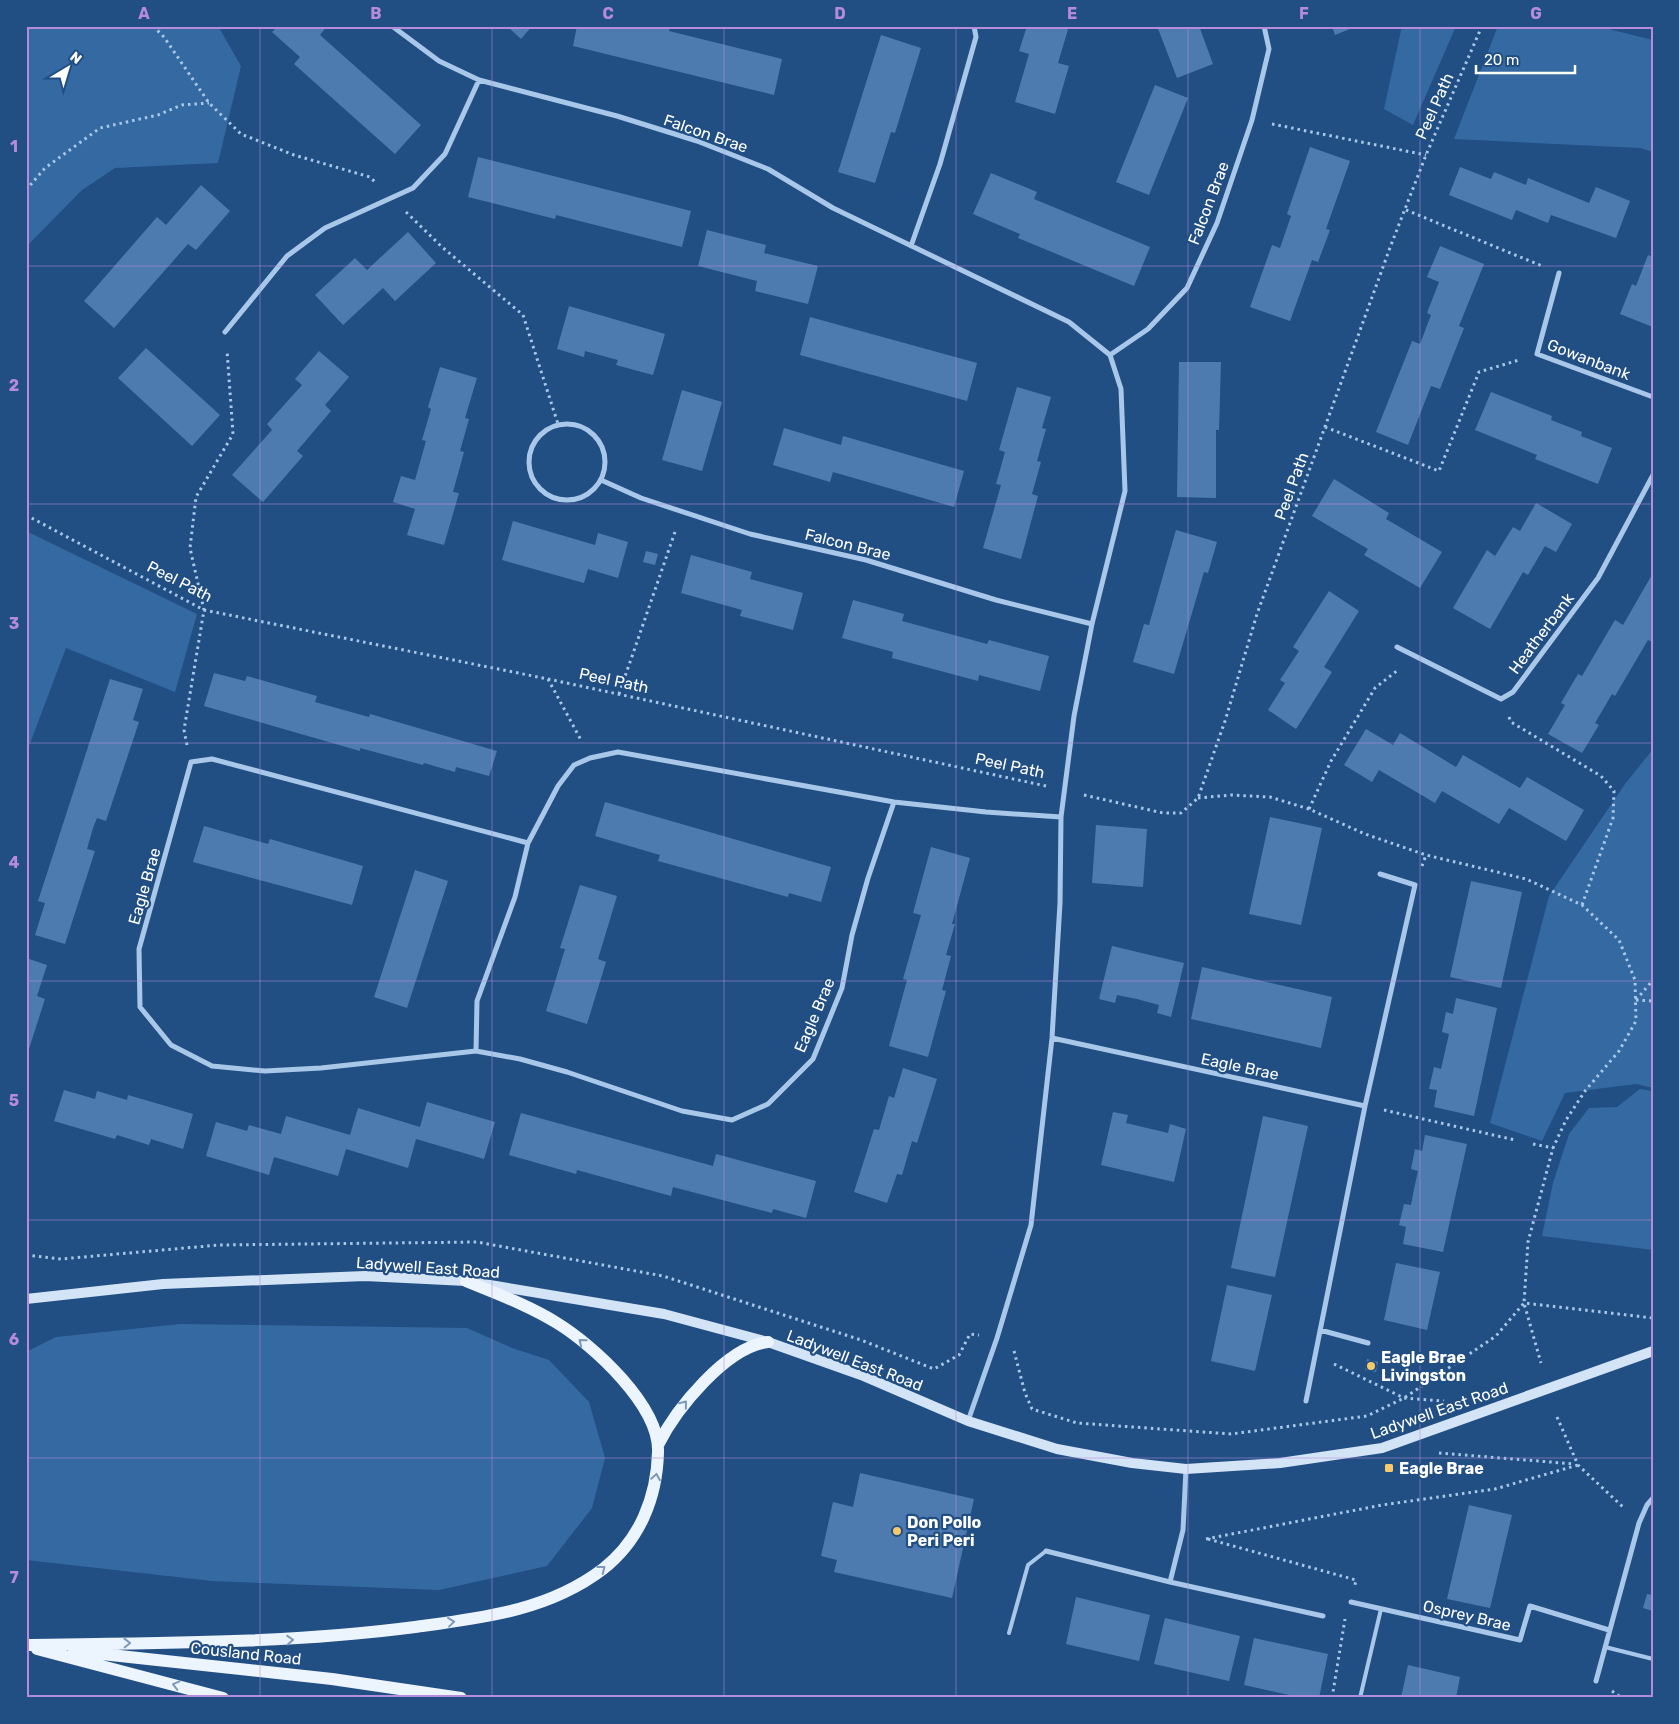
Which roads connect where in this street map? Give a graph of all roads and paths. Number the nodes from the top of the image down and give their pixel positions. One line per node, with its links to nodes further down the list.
1 (153, 26): 7 (path)
2 (392, 26): 6 (street, Falcon Brae)
3 (974, 26): 13 (street)
4 (1264, 26): 8 (street, Falcon Brae)
5 (1482, 26): 9 (path, Peel Path)
6 (479, 80): 11 (street); 13 (street, Falcon Brae)
7 (209, 103): 10 (path); 11 (path)
8 (1252, 120): 9 (path); 17 (street, Falcon Brae)
9 (1426, 155): 12 (path, Peel Path)
10 (26, 190)
11 (391, 197): 15 (street); 19 (path)
12 (1406, 210): 14 (path); 20 (path, Peel Path)
13 (911, 246): 17 (street, Falcon Brae)
14 (1559, 272): 16 (street, Gowanbank)
15 (225, 332): 25 (path)
16 (1537, 354): 18 (street, Gowanbank); 20 (path)
17 (1110, 355): 26 (street)
18 (1653, 397)
19 (558, 424): 22 (street); 22 (street)
20 (1325, 427): 35 (path, Peel Path)
21 (1653, 475): 31 (street, Heatherbank)
22 (601, 480): 23 (street, Falcon Brae)
23 (682, 510): 26 (street, Falcon Brae); 30 (path)
24 (26, 515): 25 (path, Peel Path)
25 (204, 610): 29 (path, Peel Path); 33 (path)
26 (1092, 624): 34 (street)
27 (1397, 647): 28 (street)
28 (1415, 657): 31 (street); 37 (path)
29 (548, 678): 30 (path, Peel Path); 32 (path)
30 (619, 694): 34 (path, Peel Path)
31 (1502, 699): 41 (path)
32 (590, 758): 36 (street); 39 (street)
33 (191, 762): 39 (street); 46 (street, Eagle Brae)
34 (1065, 790): 35 (path, Peel Path); 38 (street)
35 (1198, 798): 37 (path)
36 (894, 802): 38 (street); 46 (street, Eagle Brae)
37 (1309, 809): 41 (path)
38 (1061, 817): 45 (street)
39 (528, 843): 46 (street)
40 (1380, 874): 47 (street)
41 (1582, 905): 43 (path)
42 (1653, 980): 43 (path)
43 (1636, 1000): 44 (path); 50 (path)
44 (1653, 1001)
45 (1052, 1038): 47 (street, Eagle Brae); 57 (street)
46 (476, 1051)
47 (1365, 1106): 48 (path); 56 (street)
48 (1516, 1140)
49 (1533, 1144): 50 (path)
50 (1553, 1148): 54 (path)
51 (26, 1255): 57 (path)
52 (466, 1281): 53 (street, Ladywell East Road); 58 (street, Ladywell East Road); 68 (main road, one-way to 52)
53 (26, 1299)
54 (1524, 1303): 55 (path); 62 (path); 63 (path)
55 (1653, 1318)
56 (1320, 1330): 59 (street); 61 (street)
57 (997, 1338): 63 (path); 67 (street)
58 (768, 1342): 67 (street, Ladywell East Road); 68 (main road, one-way to 58)
59 (1368, 1343)
60 (1653, 1351): 71 (street, Ladywell East Road)
61 (1315, 1355): 63 (path); 64 (street)
62 (1541, 1363)
63 (1404, 1398): 65 (path)
64 (1306, 1401)
65 (1454, 1401)
66 (1557, 1417): 70 (path)
67 (968, 1422): 71 (street, Ladywell East Road)
68 (658, 1445): 82 (main road, one-way to 68)
69 (1431, 1452): 70 (path)
70 (1578, 1464): 73 (path); 74 (path)
71 (1186, 1469): 76 (street)
72 (1653, 1498): 73 (street)
73 (1639, 1523): 80 (street)
74 (1206, 1539)
75 (1046, 1551): 76 (street); 81 (lane)
76 (1170, 1582): 79 (street)
77 (1351, 1602): 78 (street, Osprey Brae)
78 (1381, 1609): 80 (street, Osprey Brae); 88 (lane)
79 (1323, 1616)
80 (1609, 1630): 83 (street)
81 (1009, 1633)
82 (26, 1645): 86 (main road, one-way to 82); 87 (main road, Cousland Road)
83 (1605, 1647): 84 (lane); 85 (street)
84 (1653, 1659)
85 (1596, 1681)
86 (223, 1698)
87 (461, 1698)
88 (1360, 1698)

